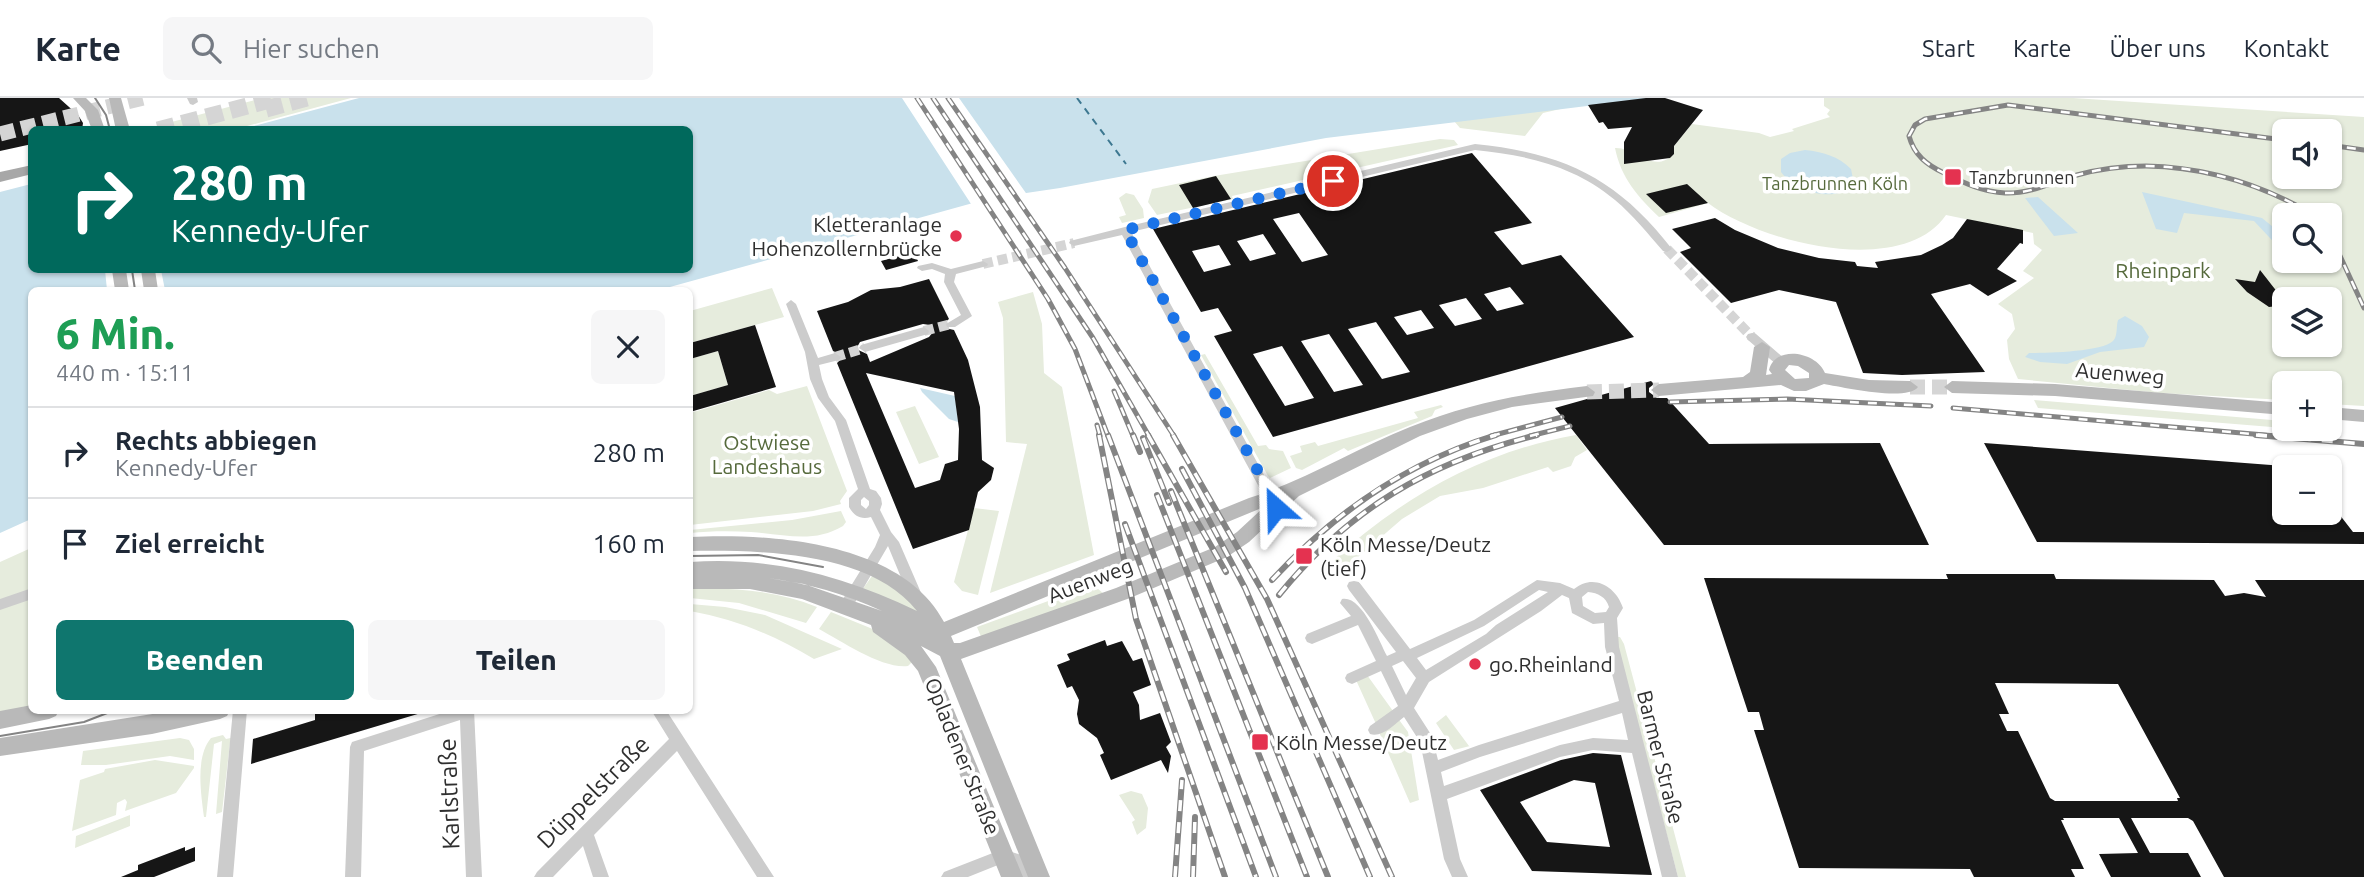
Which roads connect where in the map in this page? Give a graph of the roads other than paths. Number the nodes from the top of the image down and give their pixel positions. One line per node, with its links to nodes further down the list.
1 (79, 98): 4 (street)
2 (115, 98): 5 (street)
3 (127, 98): 5 (street)
4 (97, 126)
5 (123, 126)
6 (28, 161): 7 (main road)
7 (0, 168)
8 (28, 170): 9 (main road)
9 (0, 177)
10 (1125, 230): 11 (street); 12 (street); 34 (street)
11 (1074, 243)
12 (1667, 249)
13 (983, 264): 15 (street)
14 (922, 268): 15 (street)
15 (951, 272): 17 (street)
16 (791, 304): 22 (street)
17 (951, 324)
18 (924, 331): 20 (street)
19 (1757, 342): 23 (street); 25 (street)
20 (865, 348)
21 (835, 357): 22 (street)
22 (812, 363): 33 (street)
23 (1782, 370): 24 (street); 24 (street); 25 (street)
24 (1818, 377): 26 (street)
25 (1743, 384): 28 (street)
26 (1910, 387)
27 (1952, 387): 30 (street, Auenweg)
28 (1659, 390)
29 (1587, 393): 34 (street, Auenweg)
30 (2272, 408)
31 (2342, 414): 32 (street)
32 (2364, 416)
33 (865, 493): 35 (street); 35 (street)
34 (1273, 502): 36 (street, Auenweg); 38 (street, Auenweg)
35 (873, 509): 37 (street)
36 (1225, 516): 38 (street); 41 (street, Auenweg)
37 (886, 535): 42 (street); 50 (street)
38 (1243, 537): 51 (street, Auenweg)
39 (693, 544): 40 (street)
40 (832, 557): 42 (street); 45 (street)
41 (1102, 567): 51 (street); 59 (street, Auenweg)
42 (867, 568): 50 (street); 52 (street)
43 (693, 569): 45 (street)
44 (693, 582): 47 (street)
45 (829, 583): 47 (street); 52 (street)
46 (1560, 587): 49 (street); 61 (street); 65 (street)
47 (804, 592): 52 (street)
48 (28, 594): 53 (street)
49 (1575, 594): 55 (street, Barmer Straße); 57 (street, Barmer Straße)
50 (915, 595): 59 (street, Opladener Straße)
51 (1114, 596): 59 (street, Auenweg)
52 (850, 599): 54 (street); 59 (street)
53 (0, 605)
54 (870, 617): 59 (street); 63 (street, Opladener Straße)
55 (1610, 617): 57 (street); 60 (street, Barmer Straße)
56 (1361, 618): 58 (street); 61 (street); 62 (street)
57 (1593, 619): 60 (street, Barmer Straße)
58 (1312, 638)
59 (940, 642): 63 (street); 92 (street, Opladener Straße)
60 (1612, 647): 66 (street, Barmer Straße)
61 (1407, 655): 62 (street); 65 (street)
62 (1384, 663): 64 (street); 67 (street)
63 (926, 667): 82 (street, Opladener Straße)
64 (1352, 678)
65 (1424, 678): 67 (street)
66 (1627, 705): 78 (street, Barmer Straße); 79 (street)
67 (1406, 708): 75 (street); 79 (street)
68 (29, 714): 74 (street)
69 (199, 714): 77 (street)
70 (240, 714): 83 (street)
71 (458, 714): 84 (street)
72 (467, 714): 85 (street, Karlstraße)
73 (661, 714): 76 (street)
74 (0, 720)
75 (1375, 730)
76 (678, 740): 81 (street, Düppelstraße); 88 (street)
77 (0, 747)
78 (1637, 747): 80 (street); 94 (street, Barmer Straße)
79 (1434, 768): 80 (street)
80 (1439, 795): 93 (street)
81 (586, 834): 86 (street, Düppelstraße); 87 (street)
82 (1003, 856): 89 (street); 90 (street, Opladener Straße); 91 (street)
83 (225, 877)
84 (353, 877)
85 (474, 877)
86 (542, 877)
87 (601, 877)
88 (766, 877)
89 (949, 877)
90 (1012, 877)
91 (1026, 877)
92 (1039, 877)
93 (1460, 877)
94 (1670, 877)

